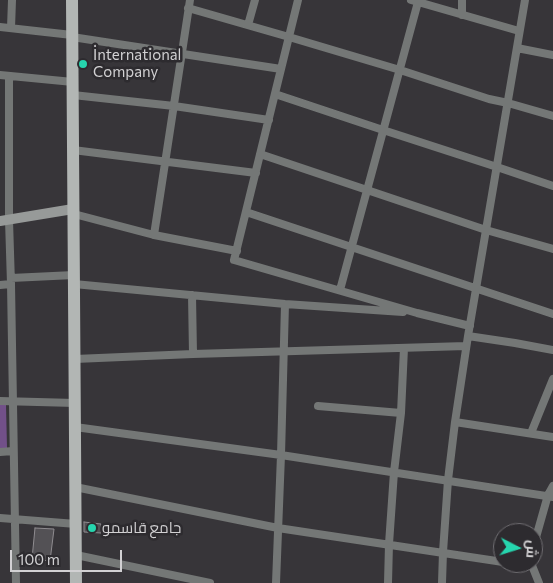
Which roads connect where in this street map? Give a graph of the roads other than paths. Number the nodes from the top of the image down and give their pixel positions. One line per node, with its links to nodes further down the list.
1 (12, 0): 12 (street)
2 (72, 0): 14 (main road)
3 (255, 0): 10 (street)
4 (298, 0): 15 (street)
5 (462, 0): 9 (street)
6 (525, 0): 13 (street)
7 (415, 1): 9 (street); 20 (street)
8 (189, 4): 10 (street); 17 (street)
9 (462, 15): 13 (street)
10 (248, 25): 15 (street)
11 (0, 27): 12 (street)
12 (11, 28): 14 (street)
13 (519, 31): 16 (street)
14 (72, 36): 17 (street); 23 (main road)
15 (289, 37): 19 (street); 20 (street)
16 (517, 48): 18 (street); 26 (street)
17 (181, 54): 19 (street); 27 (street)
18 (553, 55)
19 (281, 69): 24 (street)
20 (400, 70): 26 (street); 30 (street)
21 (0, 75): 22 (street)
22 (9, 76): 23 (street); 34 (street)
23 (73, 82): 25 (main road)
24 (275, 94): 29 (street); 30 (street)
25 (73, 95): 27 (street); 31 (main road)
26 (508, 103): 28 (street); 36 (street)
27 (174, 106): 29 (street); 35 (street)
28 (553, 116)
29 (269, 120): 32 (street)
30 (383, 130): 36 (street); 39 (street)
31 (73, 150): 35 (street); 40 (main road)
32 (260, 154): 37 (street); 39 (street)
33 (0, 159): 34 (street)
34 (10, 160): 42 (street)
35 (166, 162): 37 (street); 44 (street)
36 (497, 166): 38 (street); 43 (street)
37 (256, 173): 41 (street)
38 (553, 186)
39 (367, 190): 43 (street); 45 (street)
40 (74, 212): 42 (street); 44 (street); 48 (main road)
41 (246, 212): 45 (street); 47 (street)
42 (4, 221): 49 (street)
43 (486, 230): 46 (street); 51 (street)
44 (154, 234): 47 (street)
45 (351, 248): 51 (street); 52 (street)
46 (553, 249)
47 (237, 251): 52 (street)
48 (74, 279): 49 (street); 53 (street); 64 (main road)
49 (11, 281): 50 (street); 67 (street)
50 (0, 285)
51 (477, 289): 56 (street); 57 (street)
52 (340, 290): 55 (street)
53 (192, 296): 54 (street); 63 (street)
54 (285, 304): 55 (street); 62 (street)
55 (417, 313): 57 (street)
56 (553, 314)
57 (470, 326): 58 (street)
58 (468, 336): 59 (street); 61 (street)
59 (466, 346): 60 (street); 71 (street)
60 (404, 348): 62 (street); 70 (street)
61 (553, 350)
62 (283, 352): 63 (street); 77 (street)
63 (193, 354): 64 (street)
64 (75, 359): 68 (main road)
65 (553, 379): 73 (street)
66 (0, 401): 67 (street)
67 (13, 401): 68 (street); 75 (street)
68 (75, 403): 72 (main road)
69 (318, 406): 70 (street)
70 (401, 412): 78 (street)
71 (455, 422): 73 (street); 79 (street)
72 (75, 427): 77 (street); 81 (main road)
73 (532, 433): 74 (street)
74 (553, 437)
75 (14, 451): 76 (street); 84 (street)
76 (0, 452)
77 (281, 455): 78 (street); 87 (street)
78 (394, 472): 79 (street); 88 (street)
79 (448, 480): 82 (street); 89 (street)
80 (553, 486): 82 (street)
81 (75, 488): 86 (main road); 87 (street)
82 (550, 496): 85 (street)
83 (0, 518): 84 (street)
84 (14, 519): 86 (street); 92 (street)
85 (541, 523)
86 (76, 524): 90 (main road)
87 (278, 528): 88 (street); 95 (street)
88 (389, 544): 89 (street); 96 (street)
89 (443, 552): 91 (street); 97 (street)
90 (76, 555): 93 (main road); 94 (street)
91 (493, 560)
92 (16, 583)
93 (76, 583)
94 (210, 583)
95 (276, 583)
96 (388, 583)
97 (442, 583)

